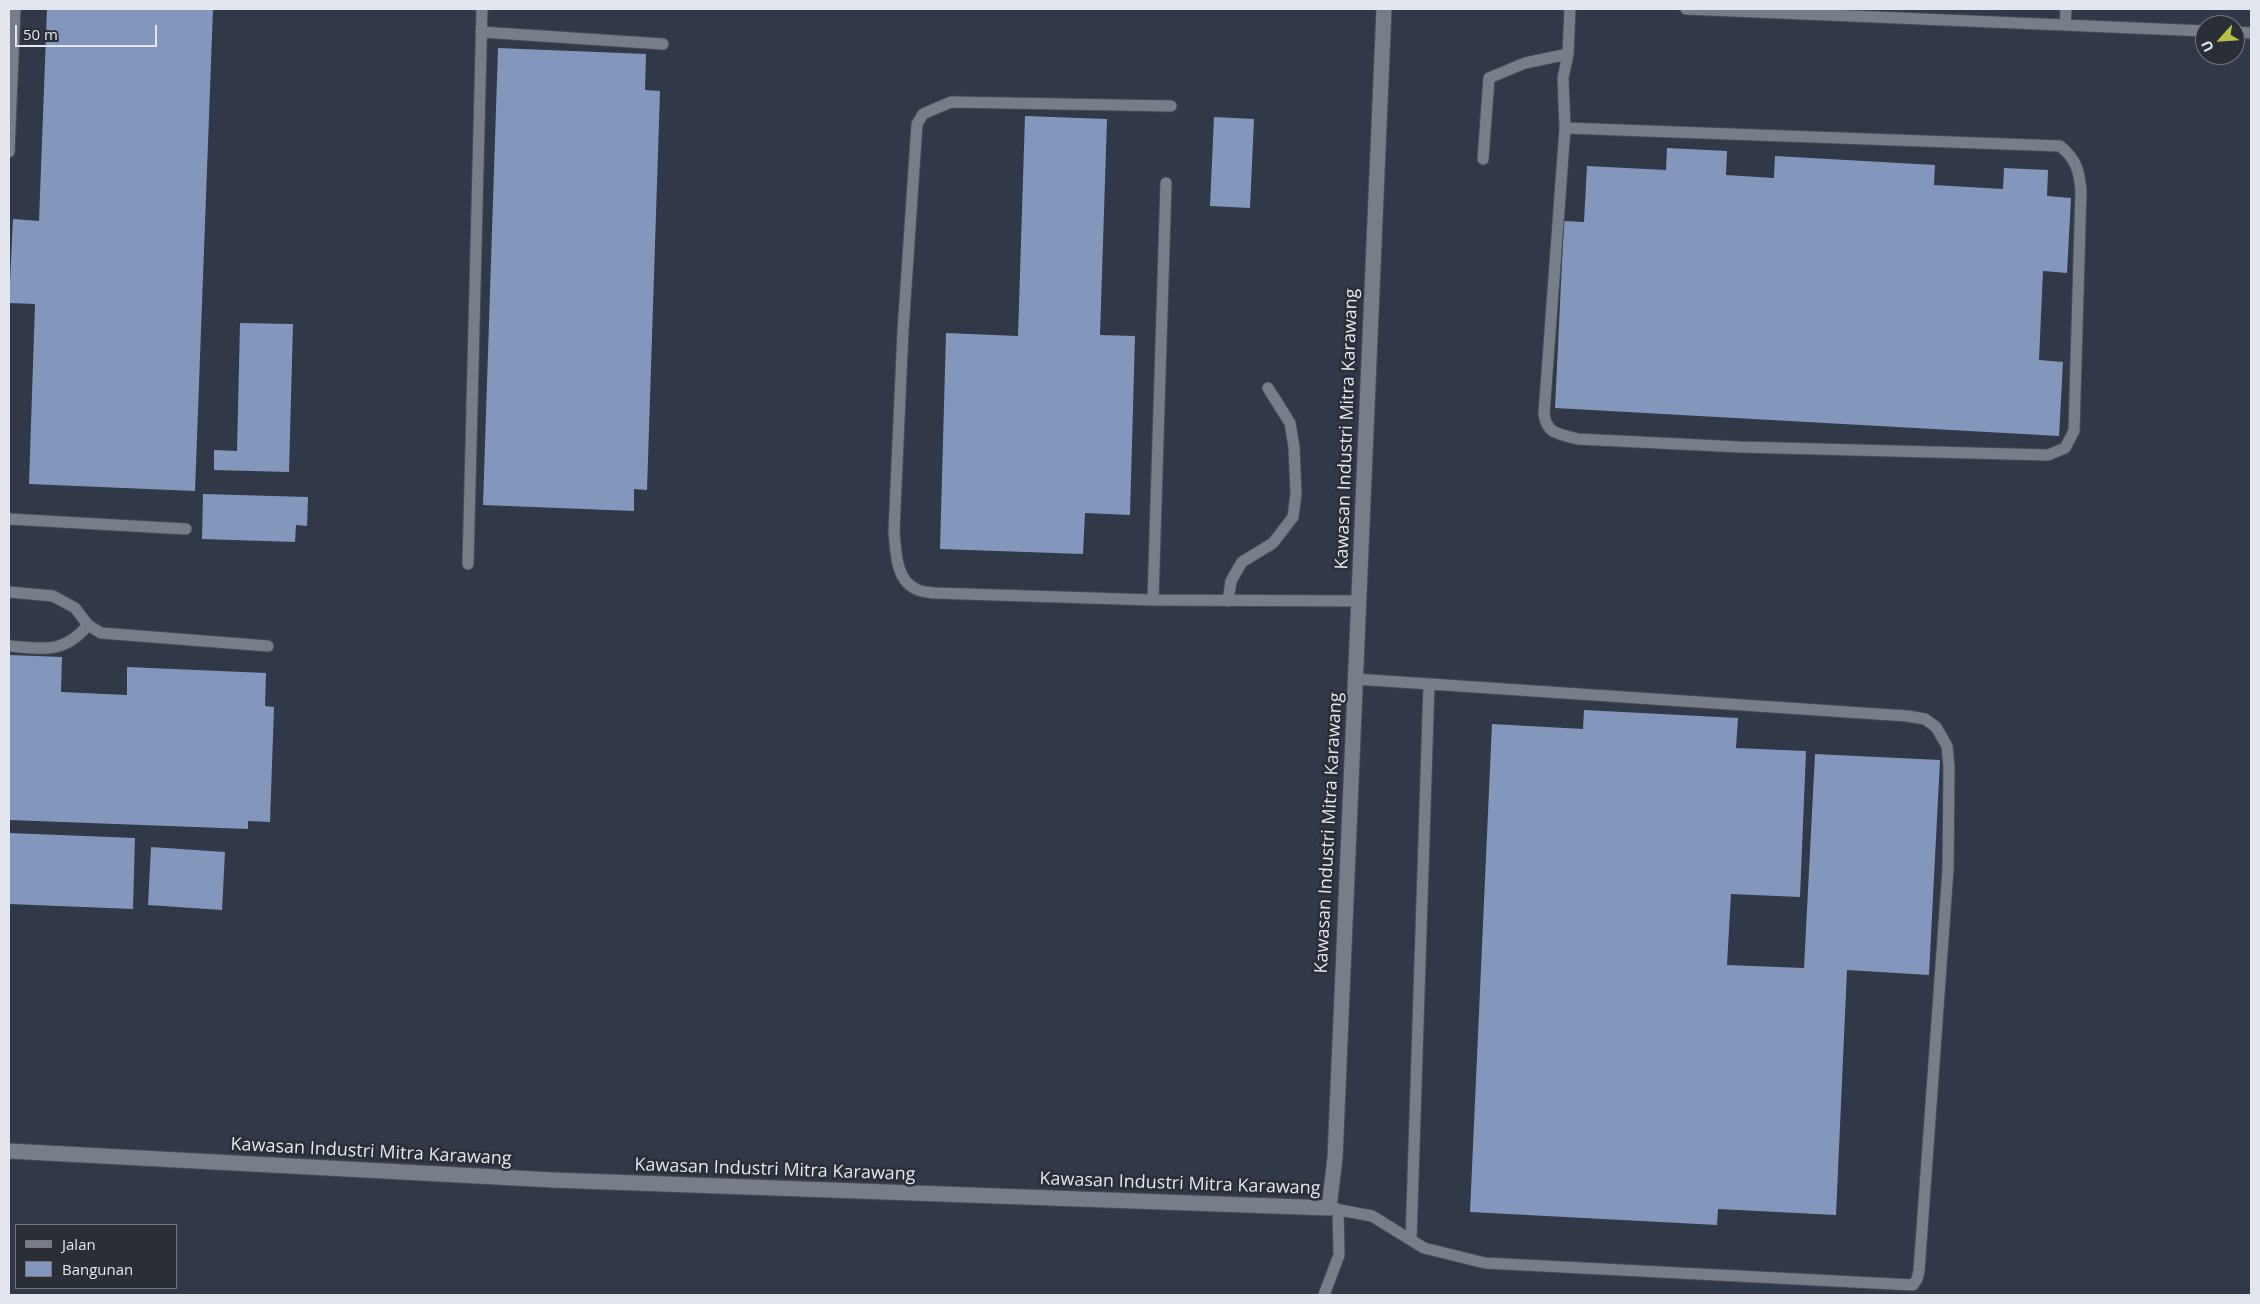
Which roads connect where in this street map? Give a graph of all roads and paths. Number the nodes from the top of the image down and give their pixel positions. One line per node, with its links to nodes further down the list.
1 (15, 9): 14 (lane)
2 (482, 9): 9 (lane)
3 (1384, 9): 24 (street, Kawasan Industri Mitra Karawang)
4 (1570, 9): 11 (lane)
5 (1686, 9): 7 (lane)
6 (2066, 9): 7 (lane)
7 (2064, 24): 8 (lane)
8 (2195, 31)
9 (482, 32): 10 (lane); 20 (lane)
10 (663, 44)
11 (1568, 54): 13 (lane); 15 (lane)
12 (1171, 106): 22 (lane)
13 (1565, 128): 13 (lane)
14 (9, 152)
15 (1483, 159)
16 (1166, 183): 22 (lane)
17 (1268, 388): 23 (lane)
18 (9, 519): 19 (lane)
19 (186, 529)
20 (468, 564)
21 (9, 592): 25 (lane)
22 (1153, 600): 23 (lane)
23 (1228, 601): 24 (lane)
24 (1359, 601): 28 (street, Kawasan Industri Mitra Karawang)
25 (88, 625): 26 (lane); 27 (lane)
26 (9, 646)
27 (268, 646)
28 (1355, 679): 29 (lane); 31 (street, Kawasan Industri Mitra Karawang)
29 (1429, 684): 32 (lane); 32 (lane)
30 (9, 1152): 31 (street, Kawasan Industri Mitra Karawang)
31 (1333, 1209): 32 (lane); 33 (lane)
32 (1411, 1240)
33 (1324, 1295)

